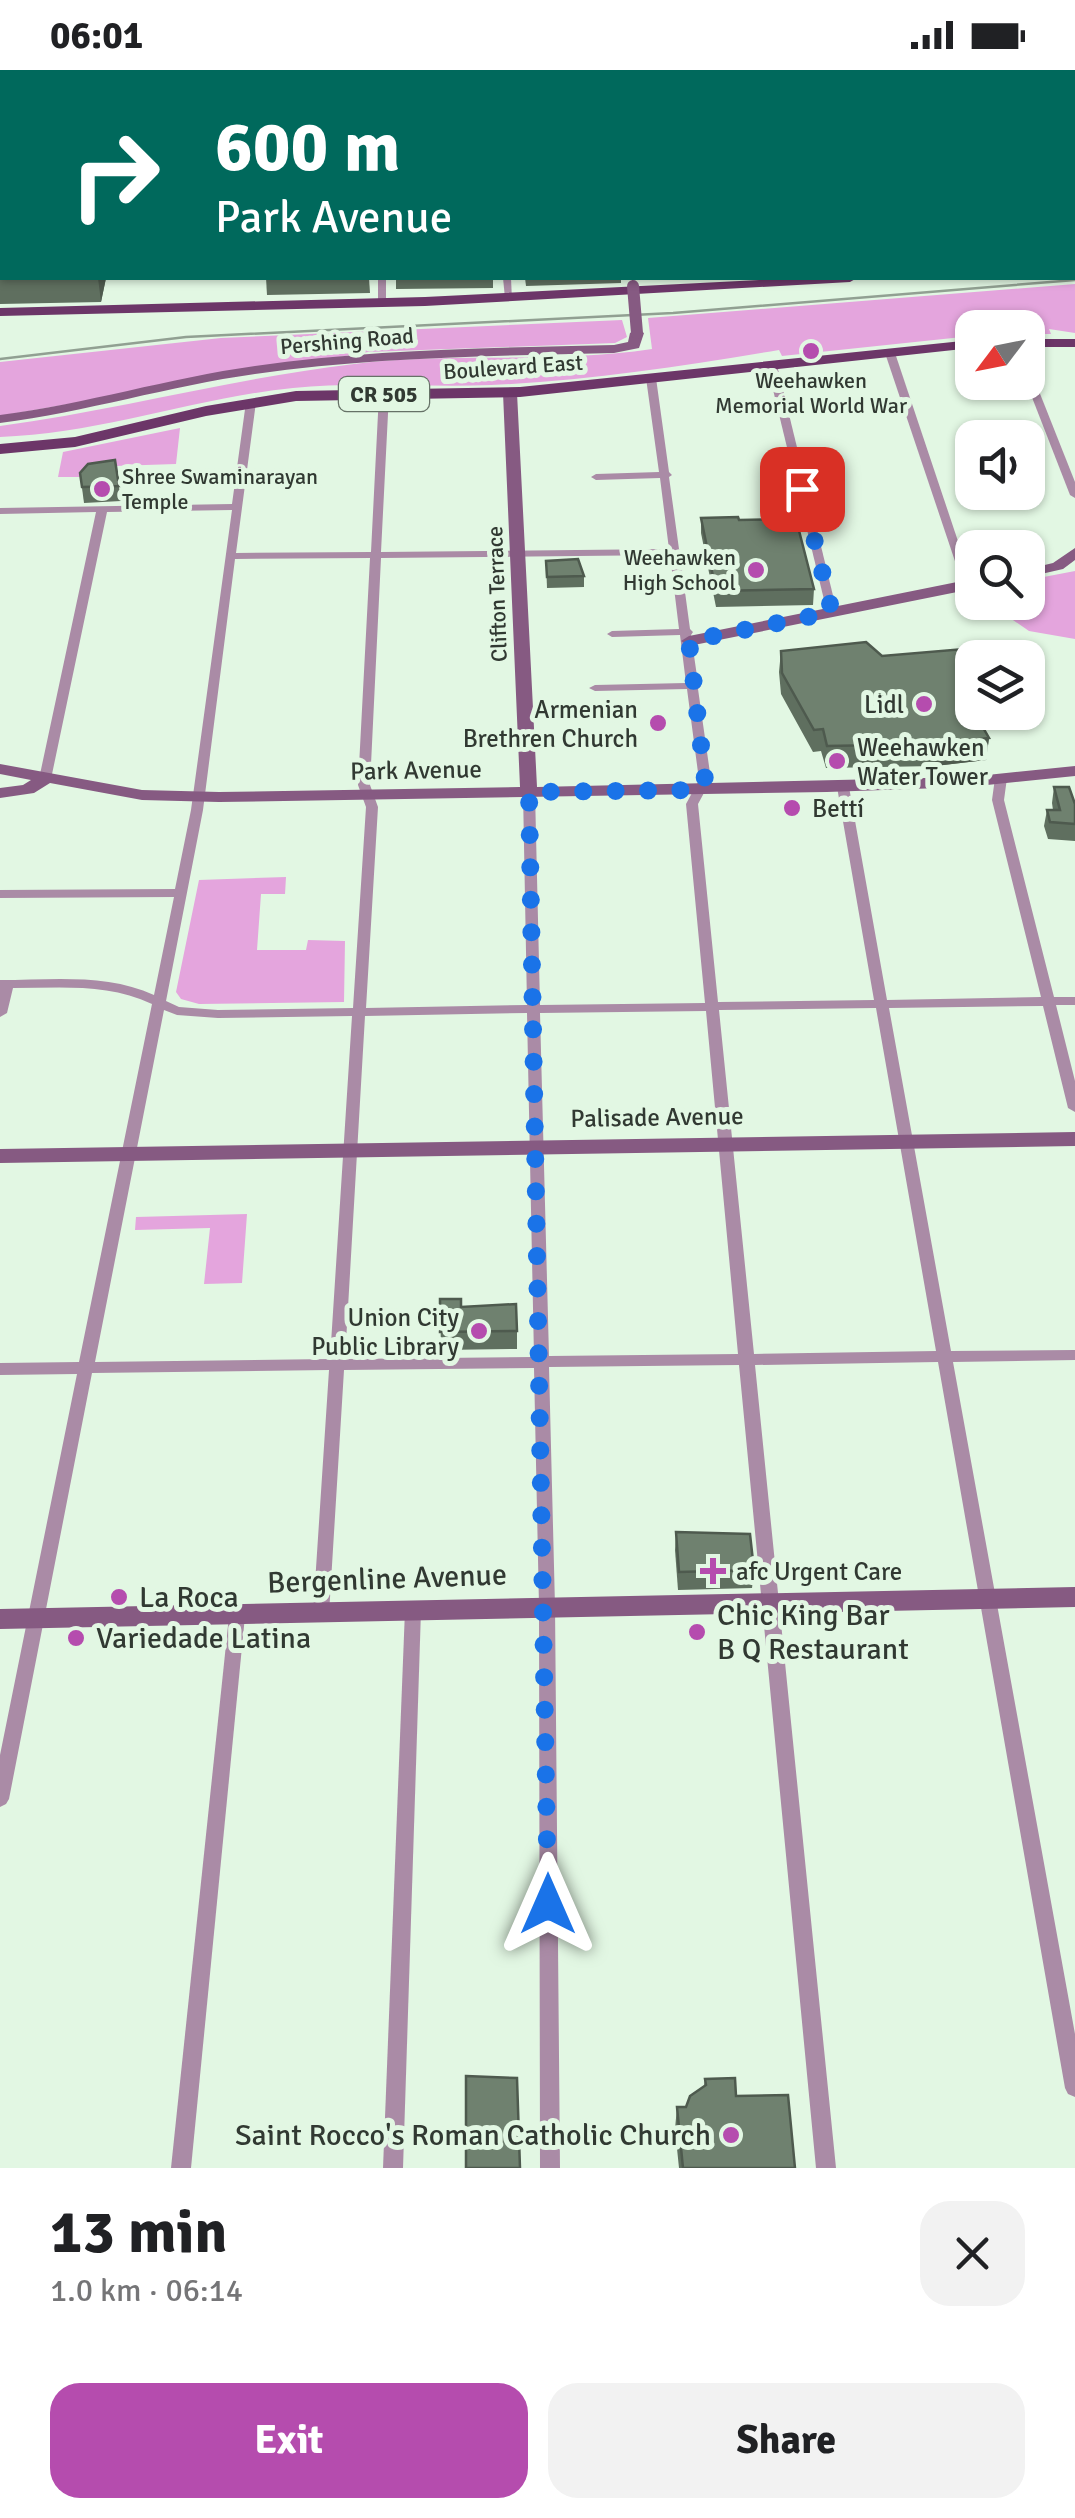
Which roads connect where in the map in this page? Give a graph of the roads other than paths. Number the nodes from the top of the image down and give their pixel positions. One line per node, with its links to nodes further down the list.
1 (382, 280): 7 (street)
2 (508, 280): 6 (street)
3 (798, 280): 5 (main road)
4 (632, 282): 19 (street, Pershing Road, bridge)
5 (745, 282): 6 (main road)
6 (508, 298): 7 (main road)
7 (382, 304): 8 (main road)
8 (0, 312)
9 (1045, 343): 10 (main road)
10 (1075, 344)
11 (955, 346): 12 (main road, Boulevard East / CR 505)
12 (890, 353): 13 (main road, Boulevard East / CR 505); 27 (street)
13 (772, 365): 14 (main road, Boulevard East / CR 505); 35 (street)
14 (651, 378): 15 (main road, Boulevard East / CR 505); 21 (street)
15 (510, 393): 16 (main road, Boulevard East / CR 505); 30 (street, Clifton Terrace)
16 (384, 394): 18 (main road, Boulevard East / CR 505); 31 (street)
17 (1037, 400): 23 (street)
18 (251, 402): 20 (main road, Boulevard East / CR 505); 24 (street)
19 (0, 419)
20 (0, 449)
21 (667, 475): 22 (street); 28 (street)
22 (596, 477)
23 (1075, 495)
24 (237, 507): 25 (street); 32 (street)
25 (102, 510): 26 (street); 43 (street)
26 (0, 511)
27 (955, 541)
28 (678, 552): 30 (street); 37 (street)
29 (1075, 553): 33 (street)
30 (517, 554): 31 (street); 46 (street, Clifton Terrace)
31 (375, 555): 32 (street); 48 (street)
32 (230, 556): 49 (street)
33 (1045, 569)
34 (955, 587): 35 (street)
35 (832, 612): 37 (street)
36 (612, 634): 37 (street)
37 (689, 637): 38 (street)
38 (695, 686): 39 (street); 45 (street)
39 (595, 688)
40 (0, 770): 43 (street, Park Avenue)
41 (1075, 771): 42 (street, Park Avenue)
42 (1001, 778): 44 (street, Park Avenue); 53 (street)
43 (45, 779): 47 (street); 49 (street, Park Avenue)
44 (843, 787): 45 (street, Park Avenue); 56 (street)
45 (698, 790): 46 (street, Park Avenue); 57 (street)
46 (529, 792): 48 (street, Park Avenue); 58 (street)
47 (0, 793)
48 (368, 796): 49 (street, Park Avenue); 59 (street)
49 (199, 797): 50 (street)
50 (182, 893): 51 (street); 55 (street)
51 (0, 894)
52 (4, 984): 55 (street); 60 (street)
53 (1048, 1001): 54 (street); 56 (street); 61 (street)
54 (1075, 1001)
55 (161, 1003): 59 (street); 67 (street)
56 (881, 1004): 57 (street); 63 (street)
57 (710, 1006): 58 (street); 64 (street)
58 (534, 1008): 59 (street); 65 (street)
59 (359, 1010): 66 (street)
60 (0, 1013)
61 (1075, 1108)
62 (1075, 1139): 63 (street, Palisade Avenue)
63 (904, 1142): 64 (street, Palisade Avenue); 70 (street)
64 (726, 1143): 65 (street, Palisade Avenue); 71 (street)
65 (538, 1147): 66 (street, Palisade Avenue); 72 (street)
66 (350, 1150): 67 (street, Palisade Avenue); 73 (street)
67 (130, 1151): 68 (street, Palisade Avenue); 75 (street)
68 (0, 1156)
69 (1075, 1355): 70 (street)
70 (944, 1357): 71 (street); 77 (street)
71 (747, 1359): 72 (street); 78 (street)
72 (542, 1364): 73 (street); 79 (street)
73 (335, 1368): 75 (street); 81 (street)
74 (0, 1369): 75 (street)
75 (88, 1370): 83 (street)
76 (1075, 1597): 77 (street, Bergenline Avenue)
77 (988, 1598): 78 (street, Bergenline Avenue); 86 (street)
78 (772, 1603): 79 (street, Bergenline Avenue); 90 (street)
79 (547, 1606): 80 (street, Bergenline Avenue); 89 (street)
80 (413, 1610): 81 (street, Bergenline Avenue); 88 (street)
81 (321, 1614): 82 (street, Bergenline Avenue)
82 (237, 1616): 83 (street, Bergenline Avenue); 87 (street)
83 (36, 1618): 84 (street, Bergenline Avenue); 85 (street)
84 (0, 1619)
85 (0, 1799)
86 (1075, 2088)
87 (181, 2168)
88 (393, 2168)
89 (550, 2168)
90 (826, 2168)

